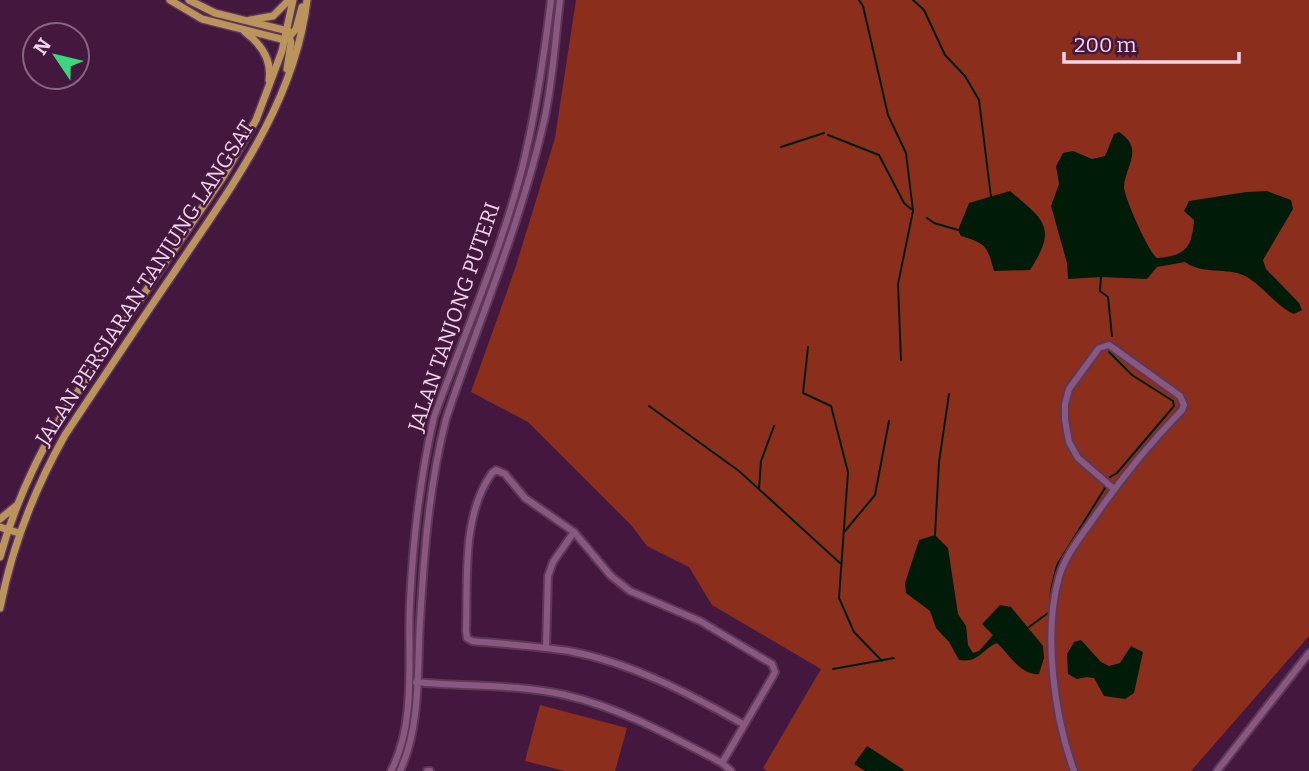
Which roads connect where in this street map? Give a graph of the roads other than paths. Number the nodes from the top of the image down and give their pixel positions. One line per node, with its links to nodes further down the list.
1 (170, 0): 8 (main road)
2 (189, 0): 7 (main road)
3 (291, 0): 7 (main road); 9 (main road, JALAN PERSIARAN TANJUNG LANGSAT)
4 (306, 0): 9 (main road); 10 (main road, JALAN PERSIARAN TANJUNG LANGSAT)
5 (551, 0): 24 (street, JALAN TANJONG PUTERI)
6 (560, 0): 24 (street, JALAN TANJONG PUTERI)
7 (245, 20): 9 (main road)
8 (243, 31): 9 (main road); 11 (main road)
9 (287, 36): 10 (main road); 11 (main road, JALAN PERSIARAN TANJUNG LANGSAT)
10 (283, 90): 17 (main road, JALAN PERSIARAN TANJUNG LANGSAT)
11 (265, 98): 13 (main road, JALAN PERSIARAN TANJUNG LANGSAT)
12 (1114, 489): 12 (street); 30 (street)
13 (18, 504): 14 (main road); 15 (main road, JALAN PERSIARAN TANJUNG LANGSAT)
14 (0, 519)
15 (4, 528): 17 (main road); 18 (main road, JALAN PERSIARAN TANJUNG LANGSAT)
16 (574, 532): 22 (street); 22 (street); 25 (street)
17 (19, 533): 19 (main road, JALAN PERSIARAN TANJUNG LANGSAT)
18 (2, 538): 19 (main road); 20 (main road, JALAN PERSIARAN TANJUNG LANGSAT)
19 (16, 542): 21 (main road, JALAN PERSIARAN TANJUNG LANGSAT)
20 (0, 557)
21 (0, 608)
22 (546, 648): 25 (street)
23 (1309, 653): 31 (street)
24 (413, 682): 26 (street); 27 (street, JALAN TANJONG PUTERI); 28 (street, JALAN TANJONG PUTERI)
25 (743, 724): 26 (street)
26 (722, 763): 29 (street)
27 (391, 771)
28 (400, 771)
29 (731, 771)
30 (1074, 771)
31 (1217, 771)

